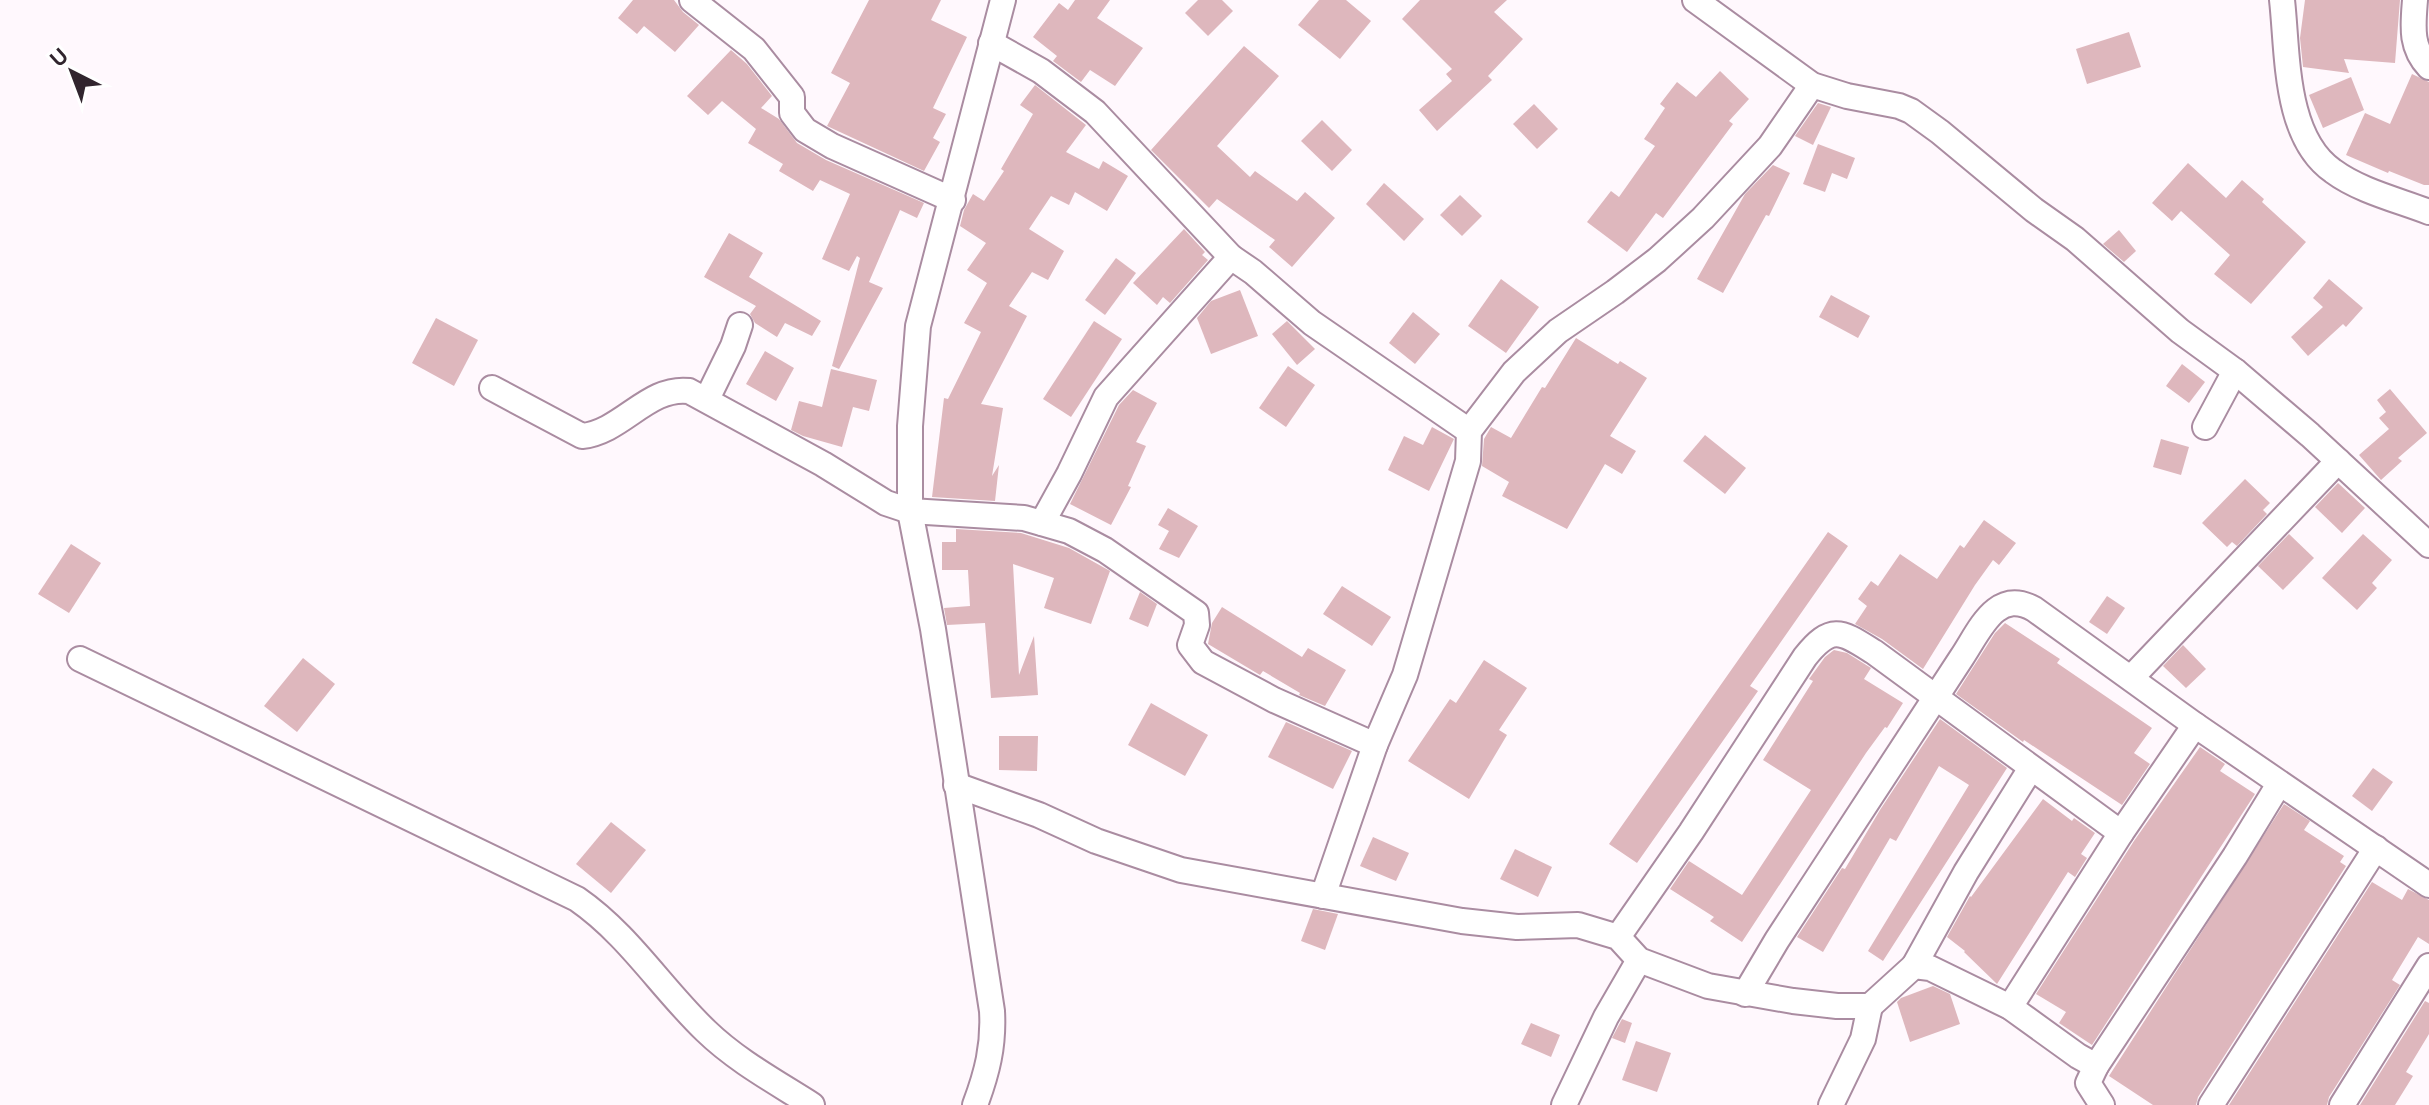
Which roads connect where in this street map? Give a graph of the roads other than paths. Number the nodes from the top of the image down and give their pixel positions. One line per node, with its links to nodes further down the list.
1 (692, 0): 9 (street)
2 (1003, 0): 6 (street)
3 (1695, 0): 8 (street)
4 (2282, 0): 10 (street)
5 (2415, 0): 7 (street)
6 (991, 43): 9 (street); 11 (street)
7 (2429, 67)
8 (1812, 85): 13 (street); 17 (street)
9 (953, 200): 19 (street)
10 (2429, 212)
11 (1231, 257): 17 (street); 20 (street)
12 (740, 325): 15 (street)
13 (2235, 371): 16 (street); 18 (street)
14 (492, 388): 15 (street)
15 (707, 399): 19 (street)
16 (2205, 427)
17 (1469, 431): 26 (street)
18 (2338, 461): 21 (street); 23 (street)
19 (910, 511): 20 (street); 29 (street)
20 (1042, 523): 26 (street)
21 (2429, 545)
22 (80, 659): 42 (street)
23 (2131, 678): 24 (street); 25 (street)
24 (1936, 699): 27 (street); 34 (street); 38 (street)
25 (2195, 725): 28 (street); 30 (street)
26 (1375, 745): 33 (street)
27 (2031, 768): 30 (street); 36 (street)
28 (2279, 784): 31 (street); 41 (street)
29 (956, 785): 33 (street); 43 (street)
30 (2121, 833): 40 (street)
31 (2376, 848): 32 (street); 47 (street)
32 (2429, 885)
33 (1323, 896): 34 (street)
34 (1618, 937): 35 (street)
35 (1639, 960): 38 (street); 44 (street)
36 (1914, 966): 39 (street); 40 (street)
37 (2429, 966): 48 (street)
38 (1745, 994): 39 (street)
39 (1870, 1006): 45 (street)
40 (2010, 1007): 41 (street)
41 (2096, 1066): 46 (street)
42 (812, 1105)
43 (975, 1105)
44 (1564, 1105)
45 (1831, 1105)
46 (2102, 1105)
47 (2211, 1105)
48 (2342, 1105)

